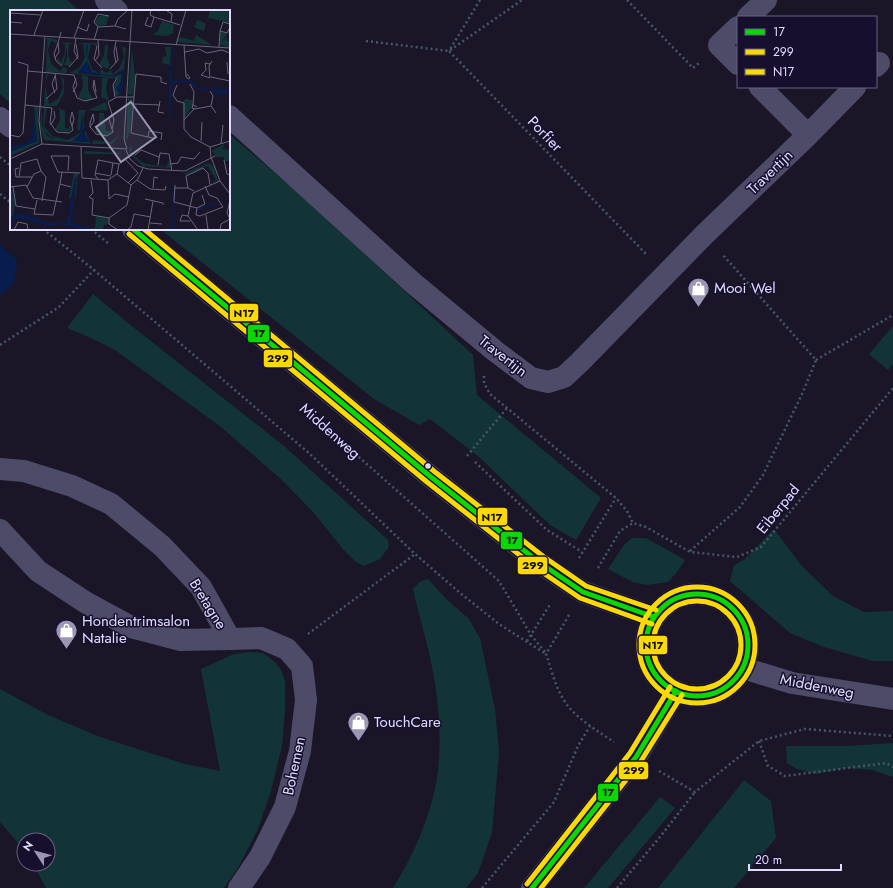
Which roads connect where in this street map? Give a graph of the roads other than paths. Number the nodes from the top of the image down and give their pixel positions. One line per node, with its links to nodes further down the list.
1 (106, 0): 3 (street)
2 (766, 0): 4 (street)
3 (116, 10)
4 (749, 16)
5 (737, 28): 6 (street)
6 (737, 63)
7 (761, 88): 12 (street)
8 (854, 88): 12 (street, Travertijn)
9 (230, 117): 12 (street, Travertijn)
10 (0, 118): 11 (main road)
11 (10, 126)
12 (808, 135)
13 (134, 230): 16 (main road, Middenweg)
14 (0, 469): 17 (street, Bretagne)
15 (0, 530): 17 (street, Bretagne)
16 (654, 617): 18 (main road); 19 (main road)
17 (230, 639): 21 (street, Bohemen)
18 (743, 668): 19 (main road); 20 (street, Middenweg)
19 (676, 691): 22 (main road)
20 (893, 700)
21 (239, 888)
22 (532, 888)

